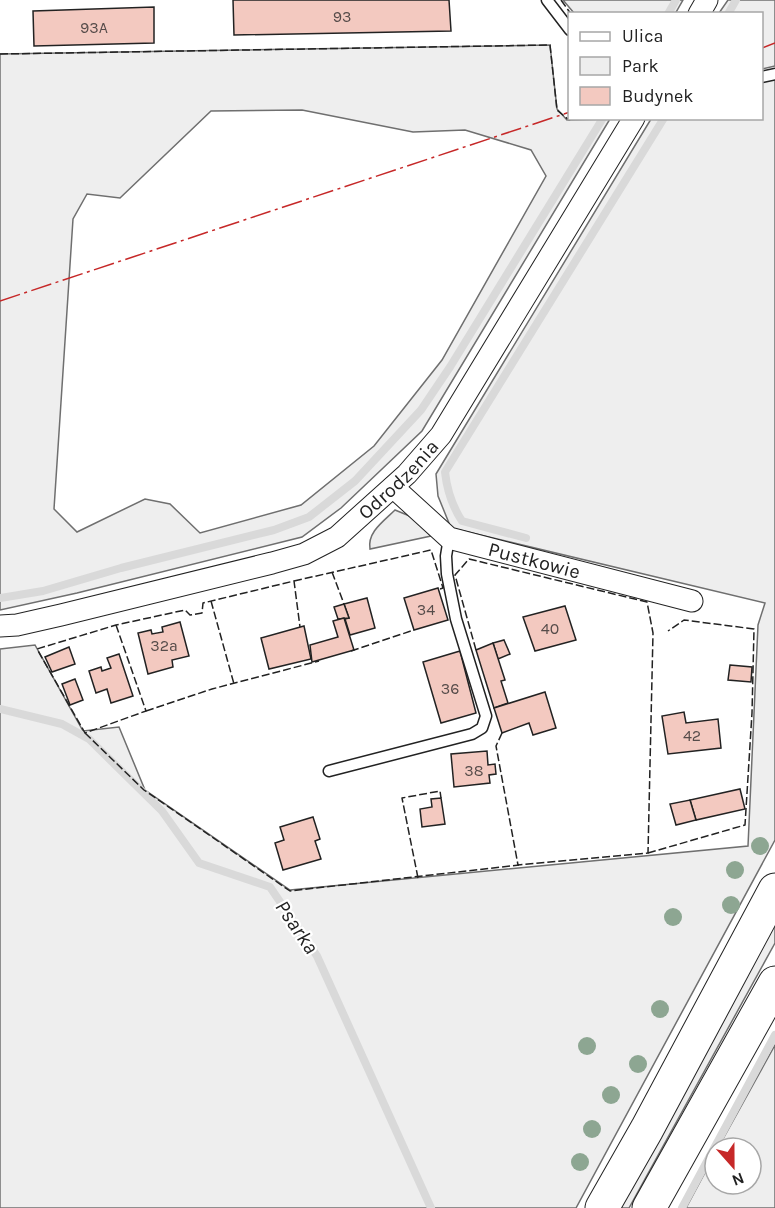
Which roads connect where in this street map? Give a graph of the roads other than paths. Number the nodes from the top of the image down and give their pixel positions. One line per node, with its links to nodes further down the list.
1 (547, 0): 2 (lane)
2 (568, 27)
3 (633, 120): 4 (street, Odrodzenia)
4 (393, 487): 5 (street, Pustkowie); 7 (street, Odrodzenia)
5 (449, 538): 6 (street, Pustkowie); 8 (lane)
6 (692, 601)
7 (0, 627)
8 (329, 771)
9 (775, 890): 11 (main road)
10 (775, 983): 12 (main road)
11 (602, 1208)
12 (649, 1208)

